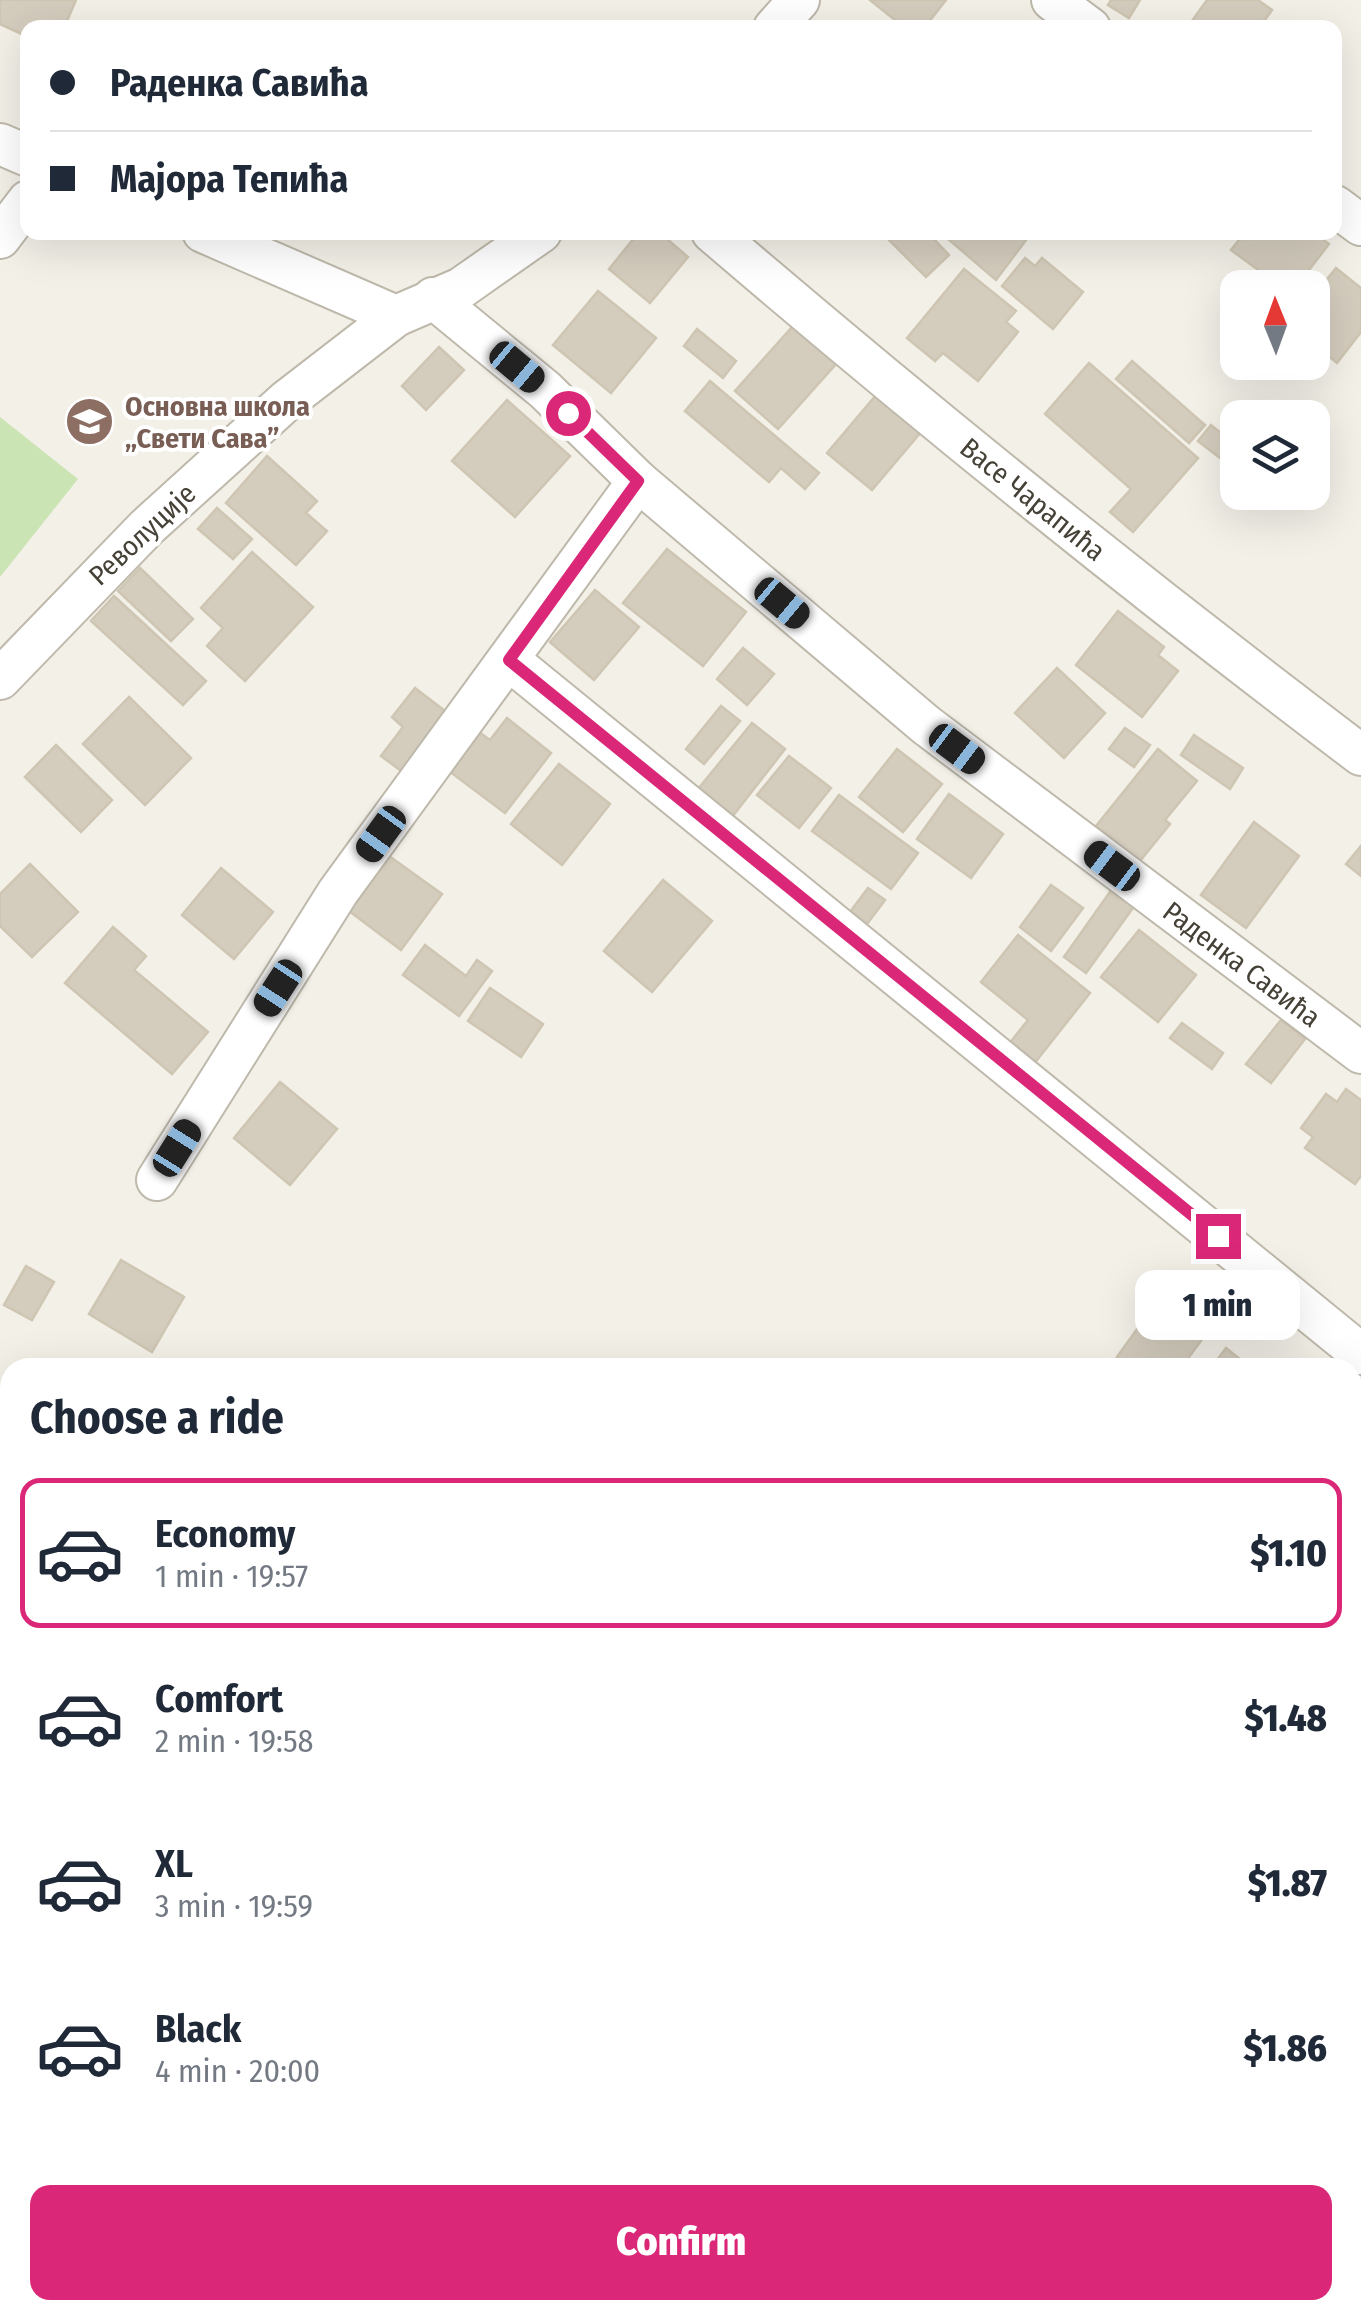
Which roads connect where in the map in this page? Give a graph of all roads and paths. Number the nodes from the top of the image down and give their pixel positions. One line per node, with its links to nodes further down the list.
1 (799, 0): 3 (street)
2 (1052, 0): 4 (street)
3 (781, 20)
4 (1079, 20)
5 (20, 211): 6 (street)
6 (0, 238)
7 (221, 240): 11 (street)
8 (530, 240): 10 (street, Револуције)
9 (721, 240): 15 (street, Васе Чарапића)
10 (433, 298): 11 (street, Револуције); 12 (street, Раденка Савића)
11 (396, 316): 14 (street, Револуције)
12 (638, 481): 13 (street); 16 (street, Раденка Савића)
13 (509, 660): 17 (street); 18 (street)
14 (0, 679)
15 (1361, 755)
16 (1361, 1054)
17 (157, 1180)
18 (1361, 1354)

